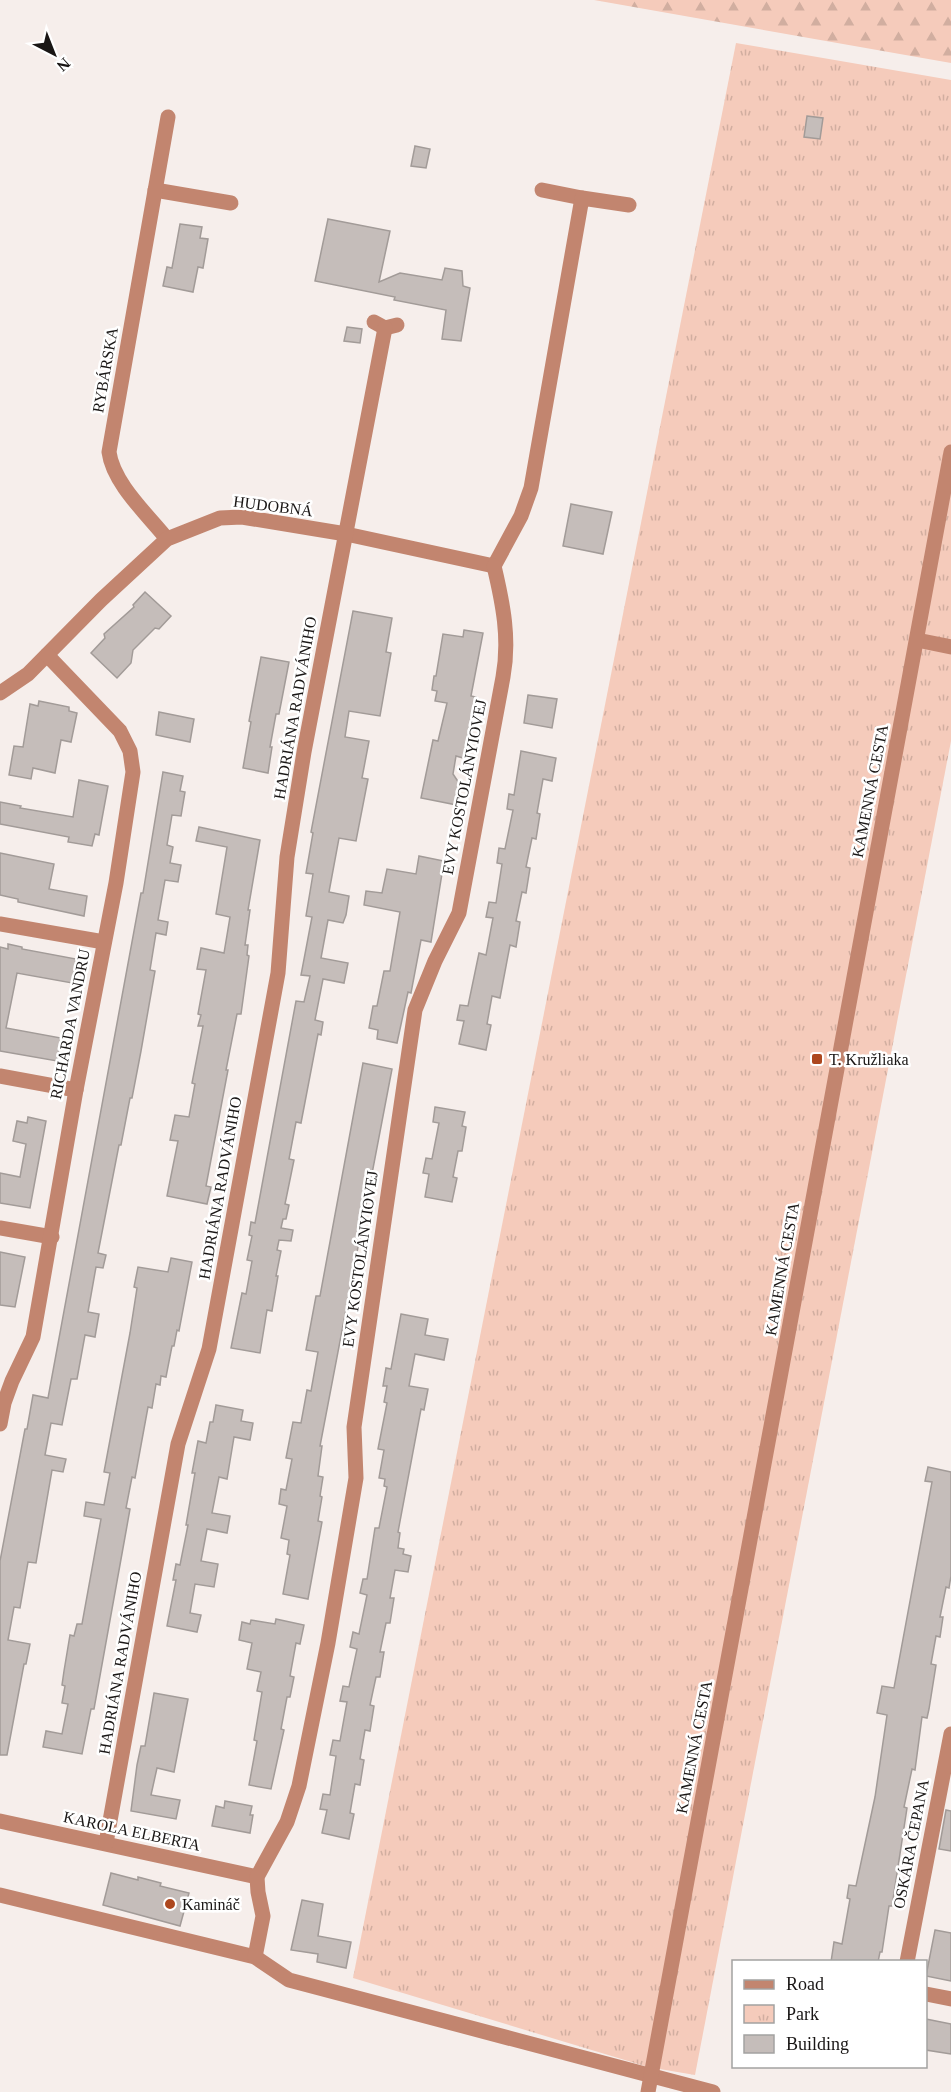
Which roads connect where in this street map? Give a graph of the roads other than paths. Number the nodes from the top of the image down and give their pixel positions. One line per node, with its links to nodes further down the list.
1 (168, 117): 2 (street, RYBÁRSKA)
2 (155, 190): 5 (street); 10 (street, RYBÁRSKA)
3 (542, 190): 4 (street)
4 (582, 198): 6 (street); 11 (street)
5 (231, 203)
6 (629, 205)
7 (385, 325): 9 (street, HADRIÁNA RADVÁNIHO)
8 (951, 452): 12 (street, KAMENNÁ CESTA)
9 (346, 534): 10 (street, HUDOBNÁ); 11 (street, HUDOBNÁ); 26 (street, HADRIÁNA RADVÁNIHO)
10 (166, 538): 14 (street, HUDOBNÁ)
11 (494, 566): 27 (street, EVY KOSTOLÁNYIOVEJ)
12 (917, 640): 13 (street); 33 (street, KAMENNÁ CESTA)
13 (951, 647)
14 (47, 655): 15 (street, HUDOBNÁ); 17 (street, RICHARDA VANDRU)
15 (0, 693)
16 (0, 924): 17 (street)
17 (104, 942): 19 (street, RICHARDA VANDRU)
18 (0, 1076): 19 (street)
19 (76, 1090): 21 (street, RICHARDA VANDRU)
20 (0, 1228): 21 (street)
21 (52, 1237): 22 (street, RICHARDA VANDRU)
22 (0, 1424)
23 (951, 1734): 24 (street, OSKÁRA ČEPANA)
24 (945, 1802): 30 (street, OSKÁRA ČEPANA)
25 (0, 1821): 26 (street, KAROLA ELBERTA)
26 (106, 1843): 27 (street, KAROLA ELBERTA)
27 (257, 1877): 29 (street)
28 (0, 1895): 29 (street)
29 (255, 1957): 33 (street)
30 (907, 1960)
31 (927, 1994): 32 (street)
32 (951, 1999)
33 (651, 2076): 34 (street, KAMENNÁ CESTA); 35 (street)
34 (648, 2092)
35 (713, 2092)

